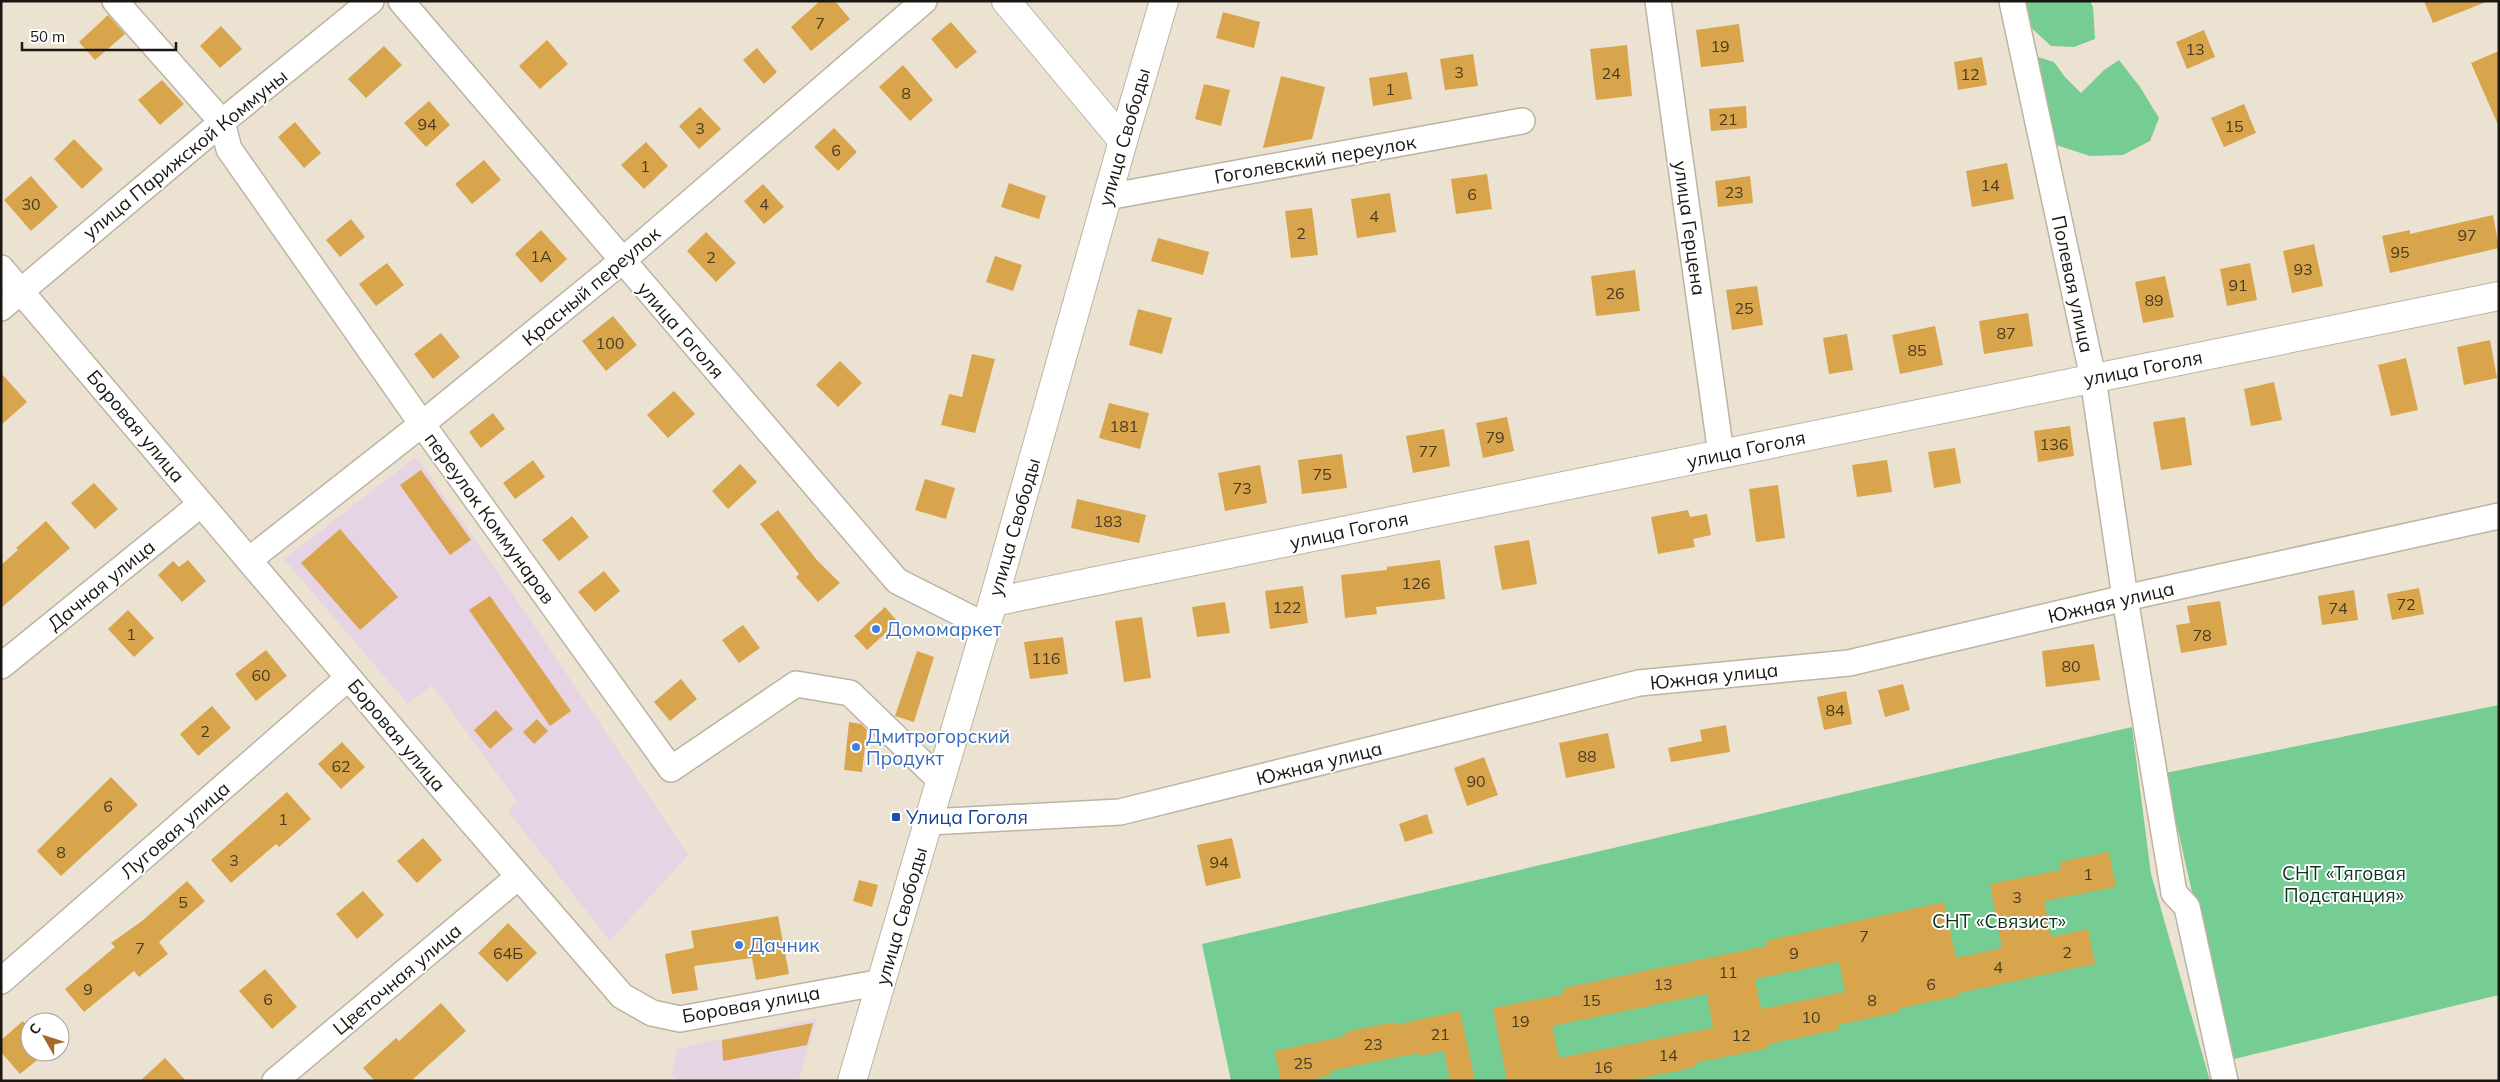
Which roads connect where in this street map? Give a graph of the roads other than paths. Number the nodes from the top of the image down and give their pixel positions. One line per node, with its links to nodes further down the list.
1 (115, 1): 10 (street, переулок Коммунаров)
2 (371, 1): 10 (street, улица Парижской Коммуны)
3 (401, 1): 13 (street, улица Гоголя)
4 (924, 1): 13 (street, Красный переулок)
5 (1006, 1): 11 (street)
6 (1164, 1): 11 (street, улица Свободы)
7 (1658, 1): 20 (street, улица Герцена)
8 (2012, 1): 18 (street, Полевая улица)
9 (1522, 121): 12 (street, Гоголевский переулок)
10 (222, 122): 15 (street, улица Парижской Коммуны); 19 (street, переулок Коммунаров)
11 (1123, 141): 12 (street, улица Свободы)
12 (1107, 197): 25 (street, улица Свободы)
13 (622, 261): 19 (street, Красный переулок); 25 (street, улица Гоголя)
14 (1, 268): 15 (street, Боровая улица)
15 (20, 290): 17 (street, улица Парижской Коммуны); 21 (street, Боровая улица)
16 (2499, 296): 18 (street, улица Гоголя)
17 (1, 308)
18 (2093, 378): 20 (street, улица Гоголя); 24 (street, Полевая улица)
19 (422, 424): 23 (street, Красный переулок); 28 (street, переулок Коммунаров)
20 (1721, 454): 25 (street, улица Гоголя)
21 (201, 504): 23 (street, Боровая улица); 26 (street, Дачная улица)
22 (2499, 516): 24 (street, Южная улица)
23 (249, 560): 27 (street, Боровая улица)
24 (2125, 598): 29 (street, Южная улица); 35 (street, Полевая улица)
25 (990, 614): 28 (street, улица Свободы)
26 (1, 666)
27 (348, 678): 30 (street, Боровая улица); 31 (street, Луговая улица)
28 (941, 781): 29 (street, улица Свободы)
29 (928, 822): 32 (street, улица Свободы)
30 (518, 877): 32 (street, Боровая улица); 33 (street, Цветочная улица)
31 (1, 982)
32 (882, 982): 34 (street, улица Свободы)
33 (276, 1081)
34 (852, 1081)
35 (2225, 1081)

